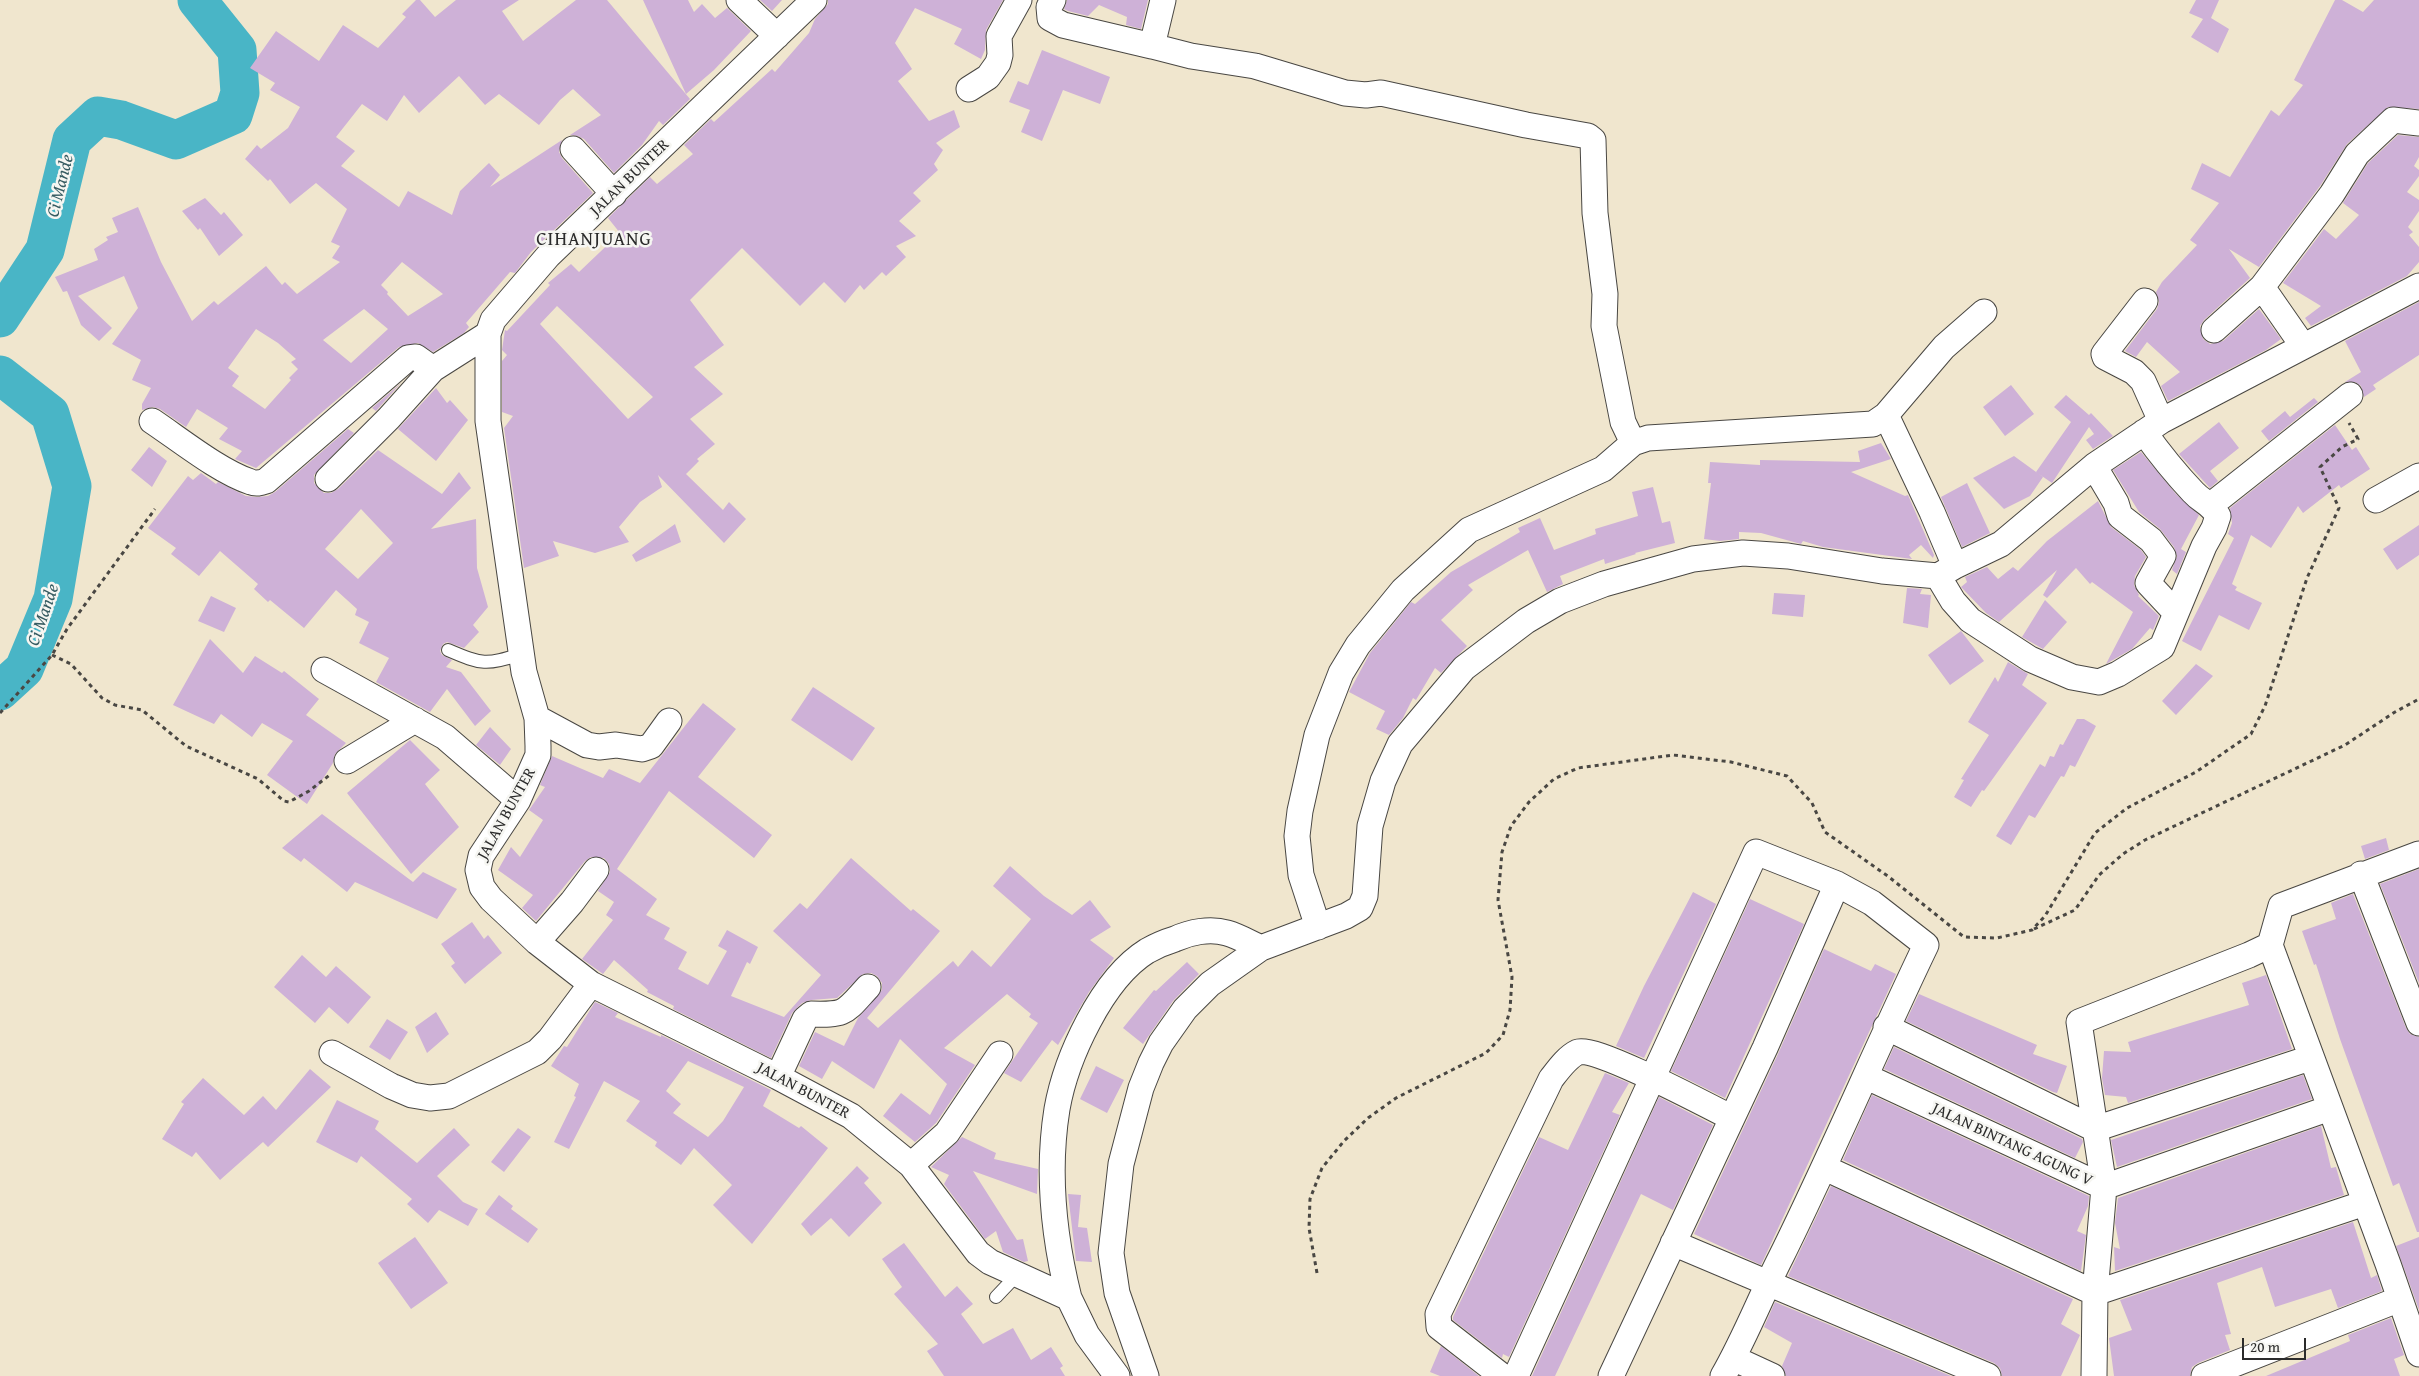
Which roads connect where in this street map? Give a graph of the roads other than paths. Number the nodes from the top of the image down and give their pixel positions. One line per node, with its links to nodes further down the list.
1 (739, 0): 6 (street)
2 (814, 0): 6 (street, JALAN BUNTER)
3 (1018, 0): 8 (street)
4 (1053, 0): 7 (street)
5 (1163, 0): 7 (street)
6 (777, 36): 11 (street, JALAN BUNTER)
7 (1152, 46): 24 (street)
8 (969, 89)
9 (2419, 123): 13 (street)
10 (573, 149): 11 (street)
11 (614, 194): 17 (street, JALAN BUNTER)
12 (2419, 286): 18 (street)
13 (2262, 287): 16 (street); 18 (street)
14 (2145, 301): 23 (street)
15 (1984, 312): 21 (street)
16 (2214, 330)
17 (488, 334): 19 (street); 33 (street, JALAN BUNTER)
18 (2303, 346): 23 (street)
19 (433, 369): 22 (street); 27 (street)
20 (2345, 400): 29 (street)
21 (1886, 415): 24 (street); 30 (street)
22 (152, 421)
23 (2152, 426): 25 (street); 29 (street)
24 (1634, 443): 44 (street)
25 (2094, 466): 30 (street); 31 (street)
26 (2419, 476): 28 (street)
27 (328, 479)
28 (2376, 500)
29 (2211, 505): 31 (street)
30 (1946, 571): 31 (street); 44 (street)
31 (2176, 613)
32 (448, 650): 33 (lane)
33 (522, 654): 35 (street, JALAN BUNTER)
34 (324, 670): 36 (street)
35 (536, 718): 37 (street); 39 (street, JALAN BUNTER)
36 (415, 720): 38 (street); 39 (street)
37 (669, 721)
38 (347, 761)
39 (518, 800): 45 (street, JALAN BUNTER)
40 (2419, 854): 42 (street)
41 (596, 870): 45 (street)
42 (2361, 874): 46 (street); 50 (street)
43 (1837, 884): 51 (street); 57 (street); 59 (street)
44 (1318, 927): 47 (street)
45 (537, 942): 48 (street, JALAN BUNTER)
46 (2270, 945): 54 (street); 60 (street)
47 (1261, 948): 70 (street); 75 (street)
48 (591, 984): 52 (street); 55 (street, JALAN BUNTER)
49 (868, 987): 55 (street)
50 (2419, 1022)
51 (1886, 1027): 56 (street); 60 (street)
52 (332, 1053)
53 (1000, 1054): 61 (street)
54 (2310, 1058): 58 (street); 60 (street)
55 (778, 1077): 61 (street, JALAN BUNTER)
56 (1867, 1077): 62 (street); 63 (street, JALAN BINTANG AGUNG V)
57 (1652, 1078): 59 (street); 76 (street); 77 (street)
58 (2330, 1108): 63 (street, JALAN BINTANG AGUNG V); 64 (street)
59 (1732, 1118): 65 (street)
60 (2095, 1129): 63 (street)
61 (911, 1165): 66 (street, JALAN BUNTER)
62 (1825, 1168): 67 (street); 68 (street)
63 (2104, 1187): 68 (street)
64 (2365, 1203): 68 (street); 71 (street)
65 (1673, 1243): 67 (street); 78 (street)
66 (1004, 1267): 69 (lane); 70 (street, JALAN BUNTER)
67 (1768, 1284): 73 (street); 80 (street)
68 (2094, 1293): 81 (street)
69 (996, 1297)
70 (1069, 1298): 74 (street)
71 (2400, 1299): 72 (street); 82 (street)
72 (2419, 1354)
73 (1728, 1367): 79 (street)
74 (1117, 1376)
75 (1146, 1376)
76 (1502, 1376)
77 (1516, 1376)
78 (1611, 1376)
79 (1772, 1376)
80 (1988, 1376)
81 (2094, 1376)
82 (2204, 1376)

